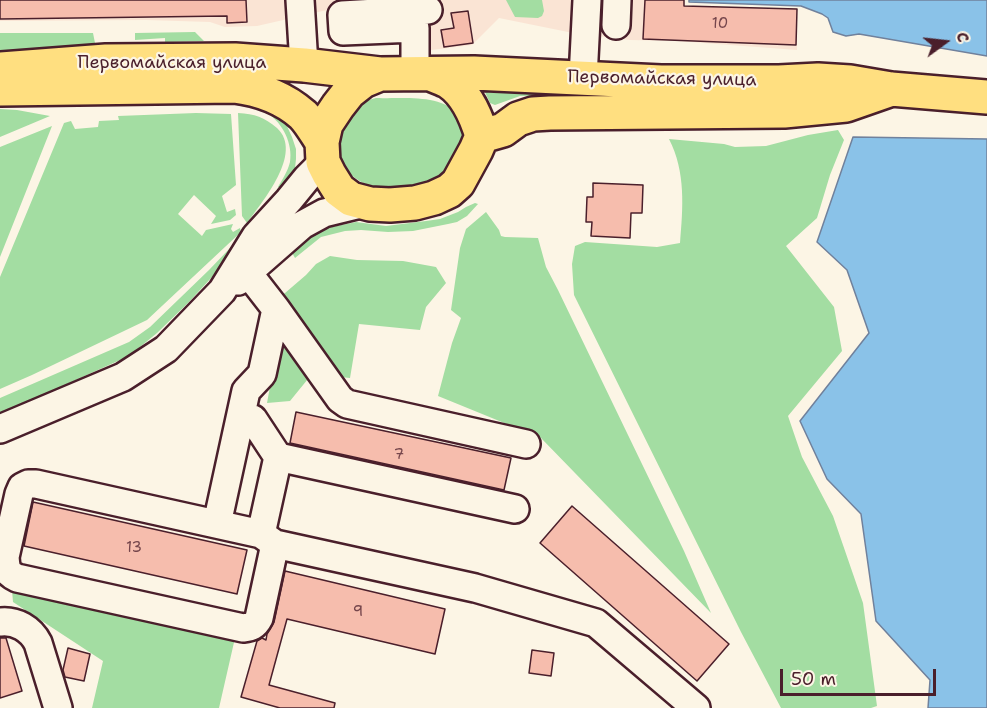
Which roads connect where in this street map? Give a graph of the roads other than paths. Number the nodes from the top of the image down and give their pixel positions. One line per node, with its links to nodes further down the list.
1 (300, 0): 4 (street)
2 (587, 0): 8 (street)
3 (419, 17): 7 (street)
4 (304, 65): 5 (main road, Первомайская улица); 6 (main road, Первомайская улица)
5 (0, 69)
6 (380, 74): 7 (main road); 13 (main road)
7 (423, 74): 8 (main road, Первомайская улица); 12 (main road)
8 (583, 78): 10 (main road, Первомайская улица)
9 (0, 89): 13 (main road, Первомайская улица)
10 (891, 89): 11 (main road, Первомайская улица); 12 (main road, Первомайская улица)
11 (985, 97)
12 (482, 136): 14 (main road)
13 (323, 152): 14 (main road); 16 (street)
14 (365, 202): 15 (street)
15 (248, 273): 16 (street); 17 (street)
16 (222, 291): 19 (street)
17 (276, 309): 18 (street); 20 (street)
18 (241, 415): 21 (street); 23 (street)
19 (0, 429)
20 (526, 444)
21 (278, 457): 22 (street); 24 (street)
22 (515, 509)
23 (217, 524): 24 (street); 24 (street)
24 (268, 539): 27 (street)
25 (0, 622): 26 (street)
26 (58, 708)
27 (696, 708)

